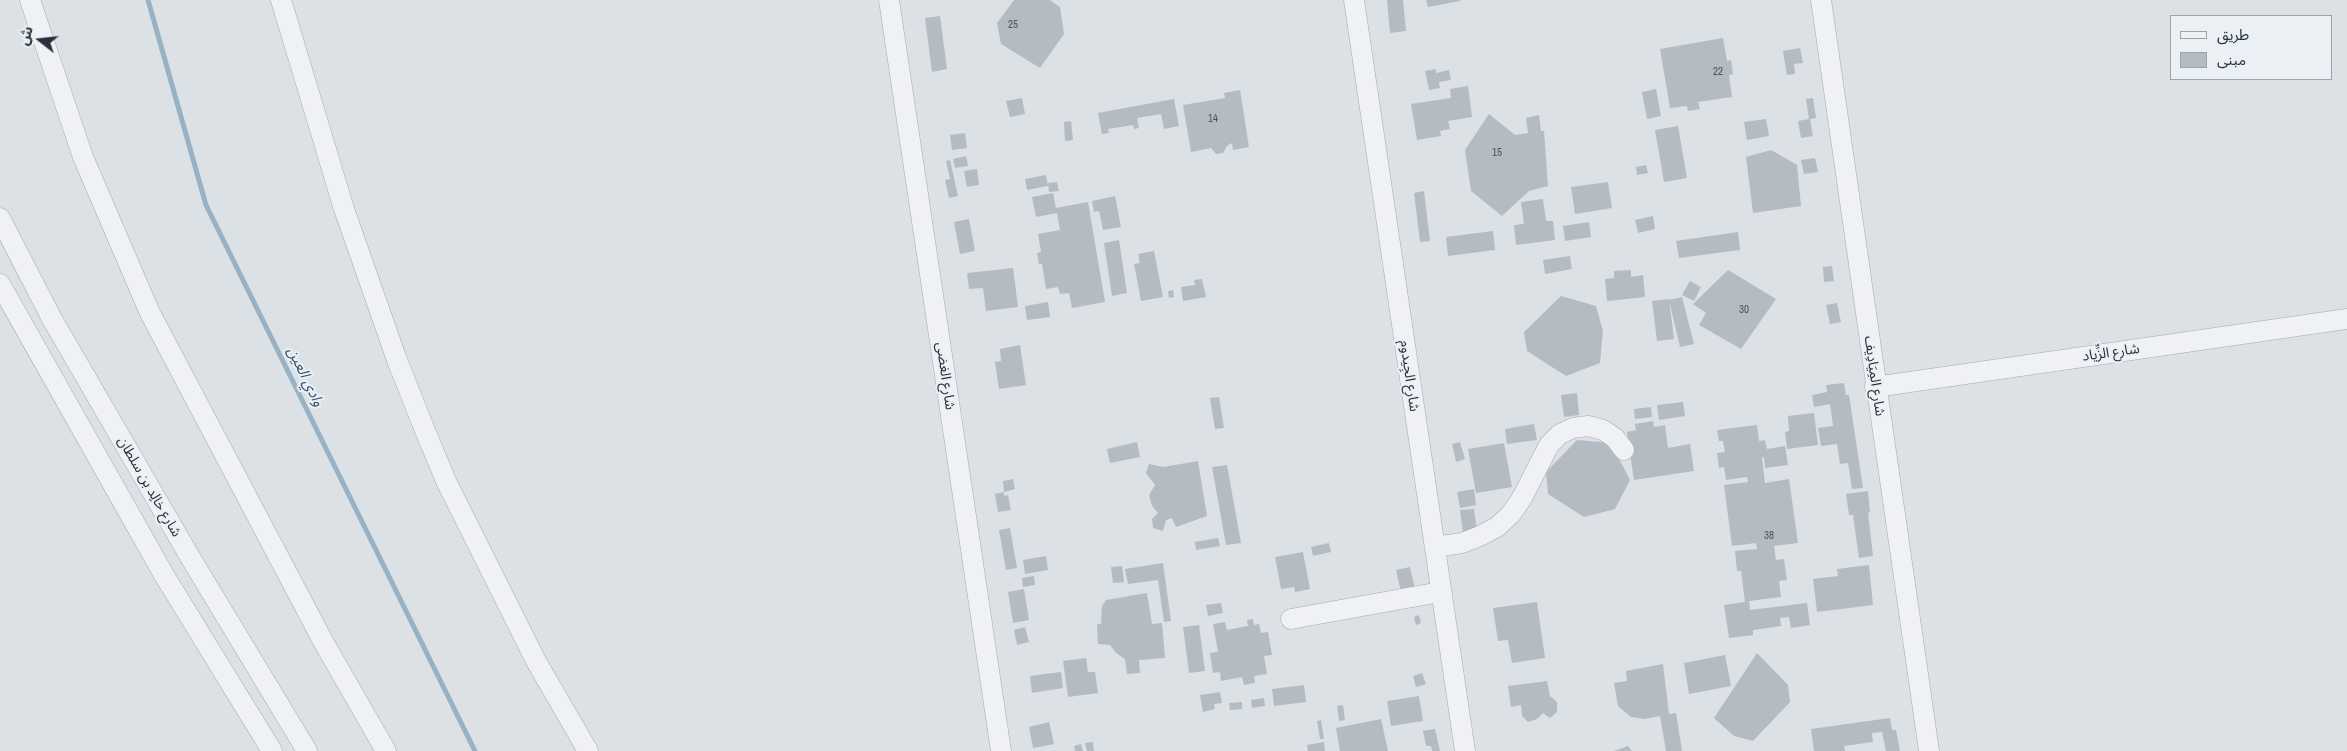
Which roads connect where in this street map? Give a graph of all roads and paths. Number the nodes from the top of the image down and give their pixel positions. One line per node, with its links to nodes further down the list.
1 (30, 0): 16 (street)
2 (281, 0): 17 (street)
3 (889, 0): 18 (street, شارع الغضى)
4 (1354, 0): 11 (street, شارع الجِيدوم)
5 (1821, 0): 9 (street, شارع المِيَادِيف)
6 (0, 218): 15 (street, شارع خالِد بن سلطان)
7 (0, 284): 14 (street)
8 (2347, 319): 9 (street, شارع الزِّياد)
9 (1875, 387): 20 (street, شارع المِيَادِيف)
10 (1624, 450): 11 (street)
11 (1435, 547): 12 (street, شارع الجِيدوم)
12 (1440, 592): 13 (street); 19 (street, شارع الجِيدوم)
13 (1290, 619)
14 (272, 751)
15 (307, 751)
16 (386, 751)
17 (588, 751)
18 (1001, 751)
19 (1465, 751)
20 (1929, 751)

